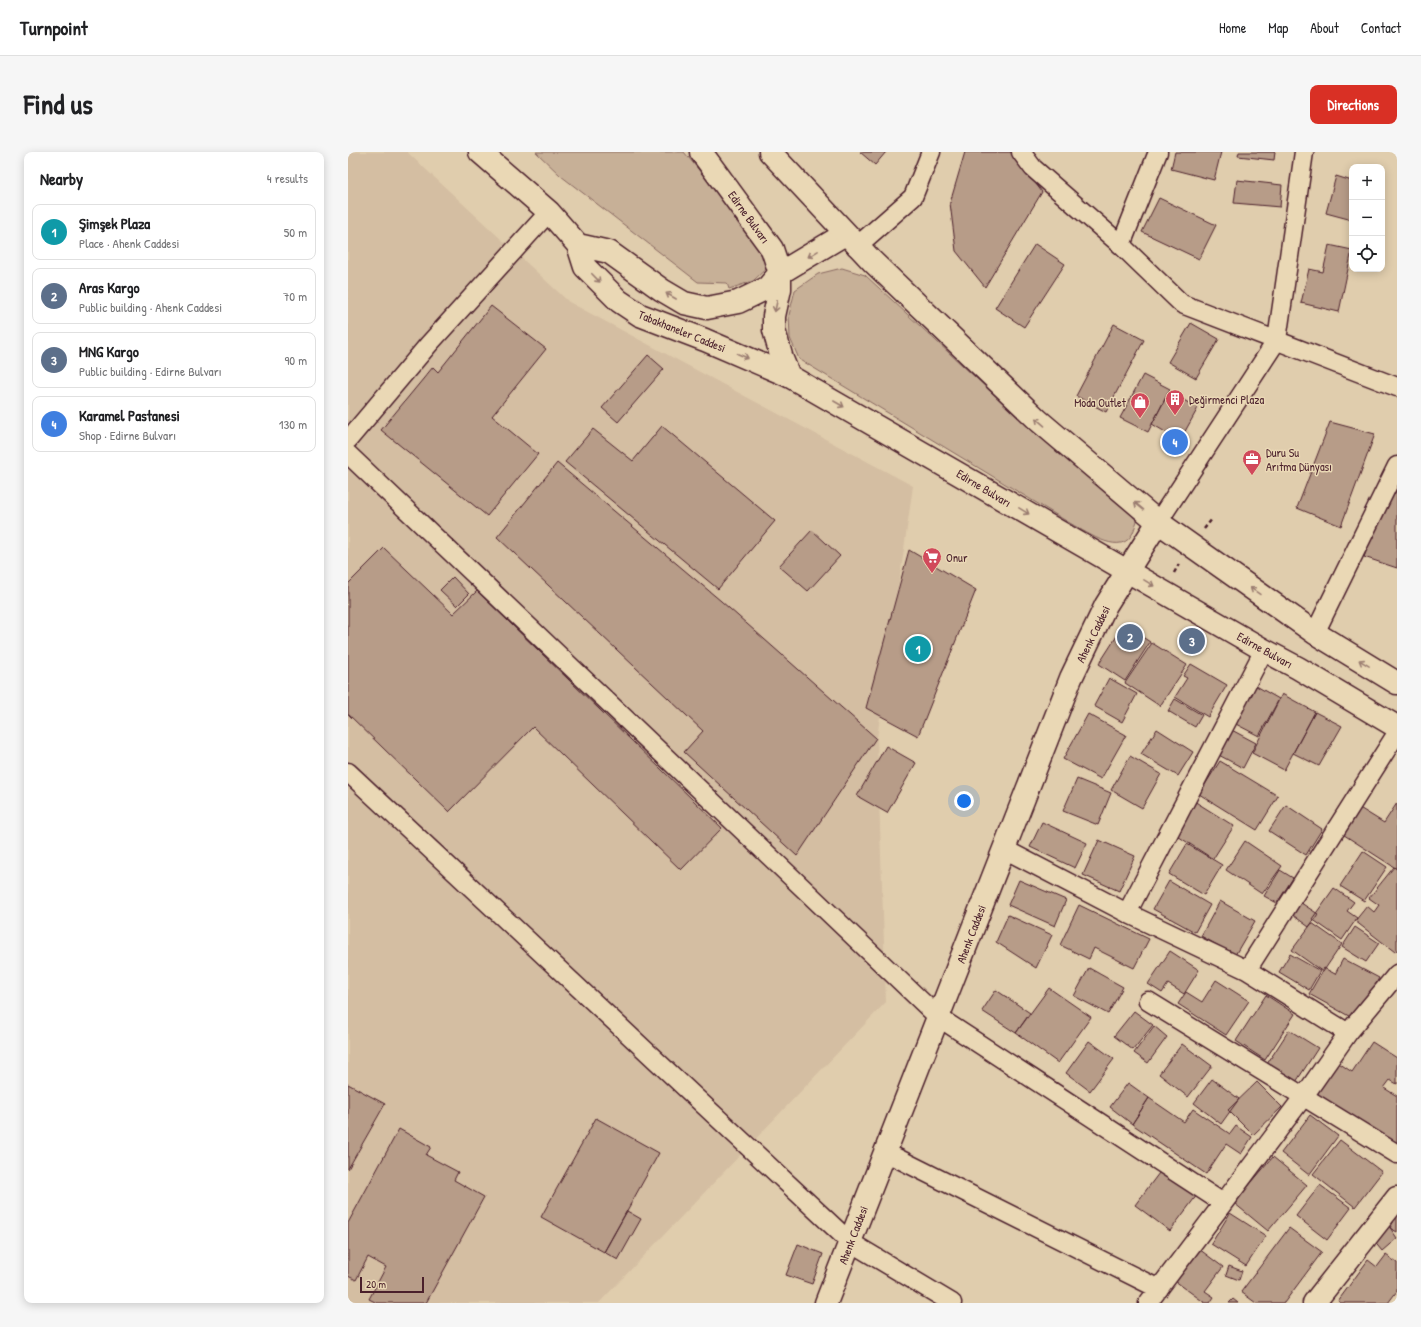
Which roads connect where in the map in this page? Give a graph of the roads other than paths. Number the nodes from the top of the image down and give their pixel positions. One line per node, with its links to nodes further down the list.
1 (480, 152): 8 (main road, Tabakhaneler Caddesi)
2 (701, 152): 12 (main road, Edirne Bulvarı)
3 (770, 152): 9 (main road)
4 (931, 152): 9 (street)
5 (1021, 152): 11 (street)
6 (1158, 152): 11 (street)
7 (1304, 152): 15 (street)
8 (549, 212): 10 (main road, Tabakhaneler Caddesi); 18 (street)
9 (851, 240): 12 (main road, one-way to 12); 21 (main road, one-way to 9)
10 (578, 245): 13 (main road, one-way to 10); 14 (main road, Tabakhaneler Caddesi, one-way to 14)
11 (1121, 245): 15 (street)
12 (780, 273): 13 (main road); 16 (main road, Edirne Bulvarı, one-way to 16)
13 (707, 308): 14 (main road)
14 (695, 335): 16 (main road, Tabakhaneler Caddesi, one-way to 16)
15 (1277, 340): 17 (street); 21 (street)
16 (789, 376): 22 (main road, Edirne Bulvarı, one-way to 22)
17 (1397, 387)
18 (348, 440)
19 (348, 454): 34 (street)
20 (1397, 466): 23 (street)
21 (1158, 522): 22 (main road, Ahenk Caddesi); 23 (main road, one-way to 21)
22 (1128, 570): 24 (main road, Edirne Bulvarı, one-way to 24); 29 (main road, Ahenk Caddesi)
23 (1315, 633): 25 (main road, one-way to 23)
24 (1264, 650): 26 (main road, Edirne Bulvarı); 30 (street)
25 (1397, 683)
26 (1397, 727)
27 (1397, 733): 31 (street)
28 (348, 772): 41 (street)
29 (1004, 849): 30 (street); 34 (main road, Ahenk Caddesi)
30 (1126, 913): 31 (street)
31 (1247, 970): 35 (street)
32 (1397, 974): 35 (street)
33 (1148, 1001): 36 (street)
34 (938, 1017): 37 (main road, Ahenk Caddesi); 40 (street)
35 (1348, 1033): 36 (street)
36 (1304, 1096): 38 (street); 40 (street)
37 (885, 1152): 41 (main road, Ahenk Caddesi); 42 (street)
38 (1397, 1154)
39 (1397, 1198): 45 (main road)
40 (1223, 1203): 42 (street)
41 (850, 1242): 43 (main road, Ahenk Caddesi); 44 (street)
42 (1154, 1296)
43 (826, 1303)
44 (952, 1303)
45 (1314, 1303)

